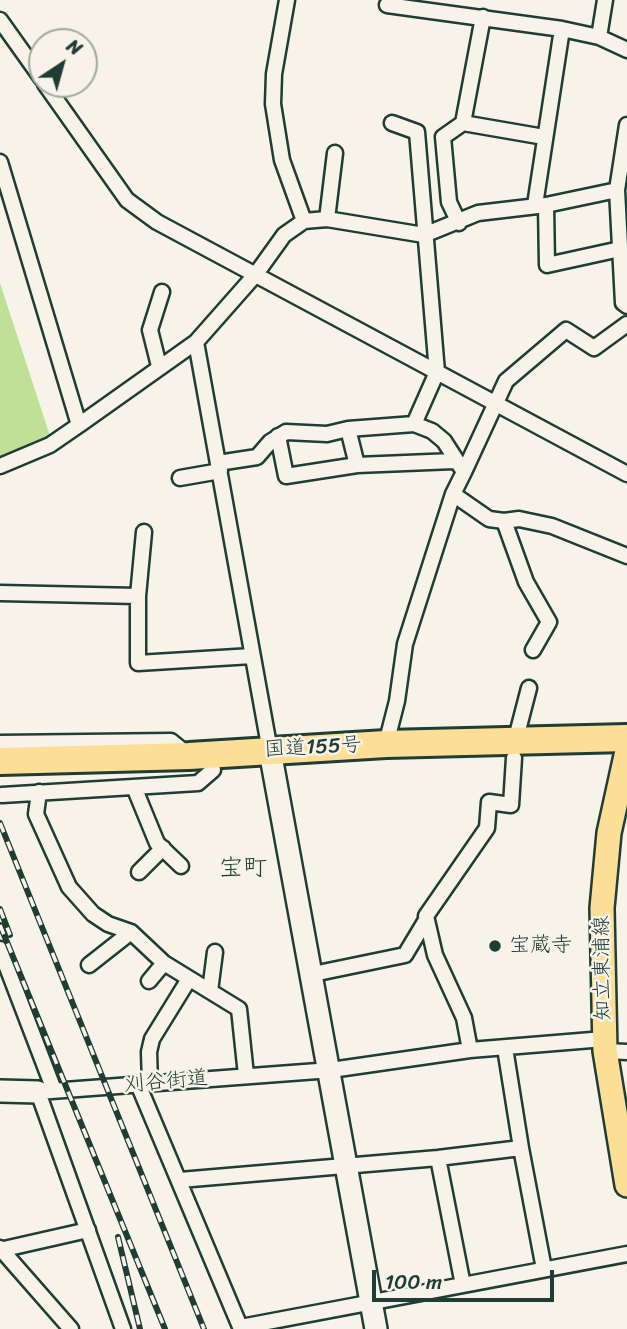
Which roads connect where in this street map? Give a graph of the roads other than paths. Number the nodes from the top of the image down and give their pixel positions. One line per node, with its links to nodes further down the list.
1 (287, 0): 21 (street)
2 (605, 0): 8 (street)
3 (387, 5): 4 (street)
4 (426, 6): 5 (street)
5 (483, 17): 7 (street); 12 (street)
6 (0, 20): 10 (street)
7 (562, 29): 8 (street); 15 (street)
8 (598, 37): 9 (street)
9 (627, 50)
10 (28, 59)
11 (55, 98): 25 (street)
12 (463, 123): 15 (street); 22 (street)
13 (392, 124): 23 (street)
14 (627, 125): 18 (street)
15 (544, 136): 19 (street)
16 (335, 153): 20 (street)
17 (0, 162): 34 (street)
18 (621, 181): 19 (street); 24 (street)
19 (540, 205): 22 (street); 24 (street)
20 (327, 219): 21 (street); 23 (street)
21 (304, 221): 25 (street)
22 (459, 223): 23 (street)
23 (424, 235): 31 (street)
24 (620, 249): 27 (street)
25 (256, 274): 29 (street); 31 (street)
26 (162, 292): 30 (street)
27 (627, 306)
28 (627, 324): 32 (street)
29 (196, 342): 30 (street); 40 (street)
30 (159, 366): 34 (street)
31 (437, 372): 32 (street); 33 (street)
32 (495, 404): 39 (street); 41 (street)
33 (414, 424): 35 (street); 39 (street)
34 (79, 425): 37 (street)
35 (348, 429): 36 (street); 38 (street)
36 (278, 436): 38 (street); 40 (street)
37 (0, 466)
38 (357, 466): 39 (street)
39 (459, 466): 43 (street)
40 (219, 467): 42 (street); 50 (street)
41 (627, 474)
42 (180, 478)
43 (453, 494): 44 (street); 53 (street)
44 (504, 521): 46 (street); 49 (street)
45 (144, 532): 48 (street)
46 (627, 556)
47 (0, 593): 48 (street)
48 (138, 596): 50 (street)
49 (533, 650)
50 (252, 656): 57 (street)
51 (529, 688): 54 (street)
52 (0, 743): 56 (street)
53 (386, 744): 54 (highway, 国道155号); 57 (highway, 国道155号)
54 (514, 750): 55 (highway, 国道155号); 57 (highway, 国道155号); 67 (street)
55 (627, 750): 63 (main road, 知立東浦線)
56 (189, 756): 57 (highway, 国道155号); 58 (highway, 国道155号)
57 (271, 759): 59 (highway, 国道155号); 73 (street)
58 (0, 761)
59 (213, 770): 60 (highway, 国道155号); 61 (street)
60 (1, 785): 62 (street)
61 (134, 787): 62 (street); 64 (street)
62 (39, 792): 68 (street)
63 (618, 833): 77 (main road, 知立東浦線)
64 (163, 848): 65 (street); 66 (street)
65 (181, 866)
66 (139, 872)
67 (426, 920): 73 (street); 79 (street)
68 (131, 932): 71 (street); 72 (street)
69 (0, 949): 84 (street)
70 (215, 952): 76 (street)
71 (164, 963): 74 (street); 75 (street)
72 (89, 965)
73 (313, 974): 80 (street)
74 (190, 979): 76 (street); 82 (street)
75 (149, 981)
76 (210, 991): 81 (street)
77 (612, 1047): 78 (street, 刈谷街道); 89 (main road, 知立東浦線)
78 (505, 1048): 79 (street, 刈谷街道); 85 (street)
79 (470, 1050): 80 (street, 刈谷街道)
80 (331, 1070): 81 (street, 刈谷街道); 87 (street)
81 (246, 1075): 82 (street, 刈谷街道)
82 (144, 1084): 84 (street, 刈谷街道); 88 (street)
83 (0, 1091): 84 (street, 刈谷街道)
84 (46, 1091): 90 (street)
85 (521, 1148): 86 (street); 93 (street)
86 (438, 1158): 87 (street); 94 (street)
87 (346, 1165): 88 (street); 95 (street)
88 (180, 1180): 96 (street)
89 (627, 1185)
90 (88, 1230): 91 (street); 98 (street)
91 (1, 1250): 97 (street)
92 (627, 1254): 93 (street)
93 (544, 1269): 94 (street)
94 (463, 1285): 95 (street)
95 (371, 1302): 96 (street); 99 (street)
96 (241, 1328)
97 (71, 1329)
98 (123, 1329)
99 (376, 1329)

